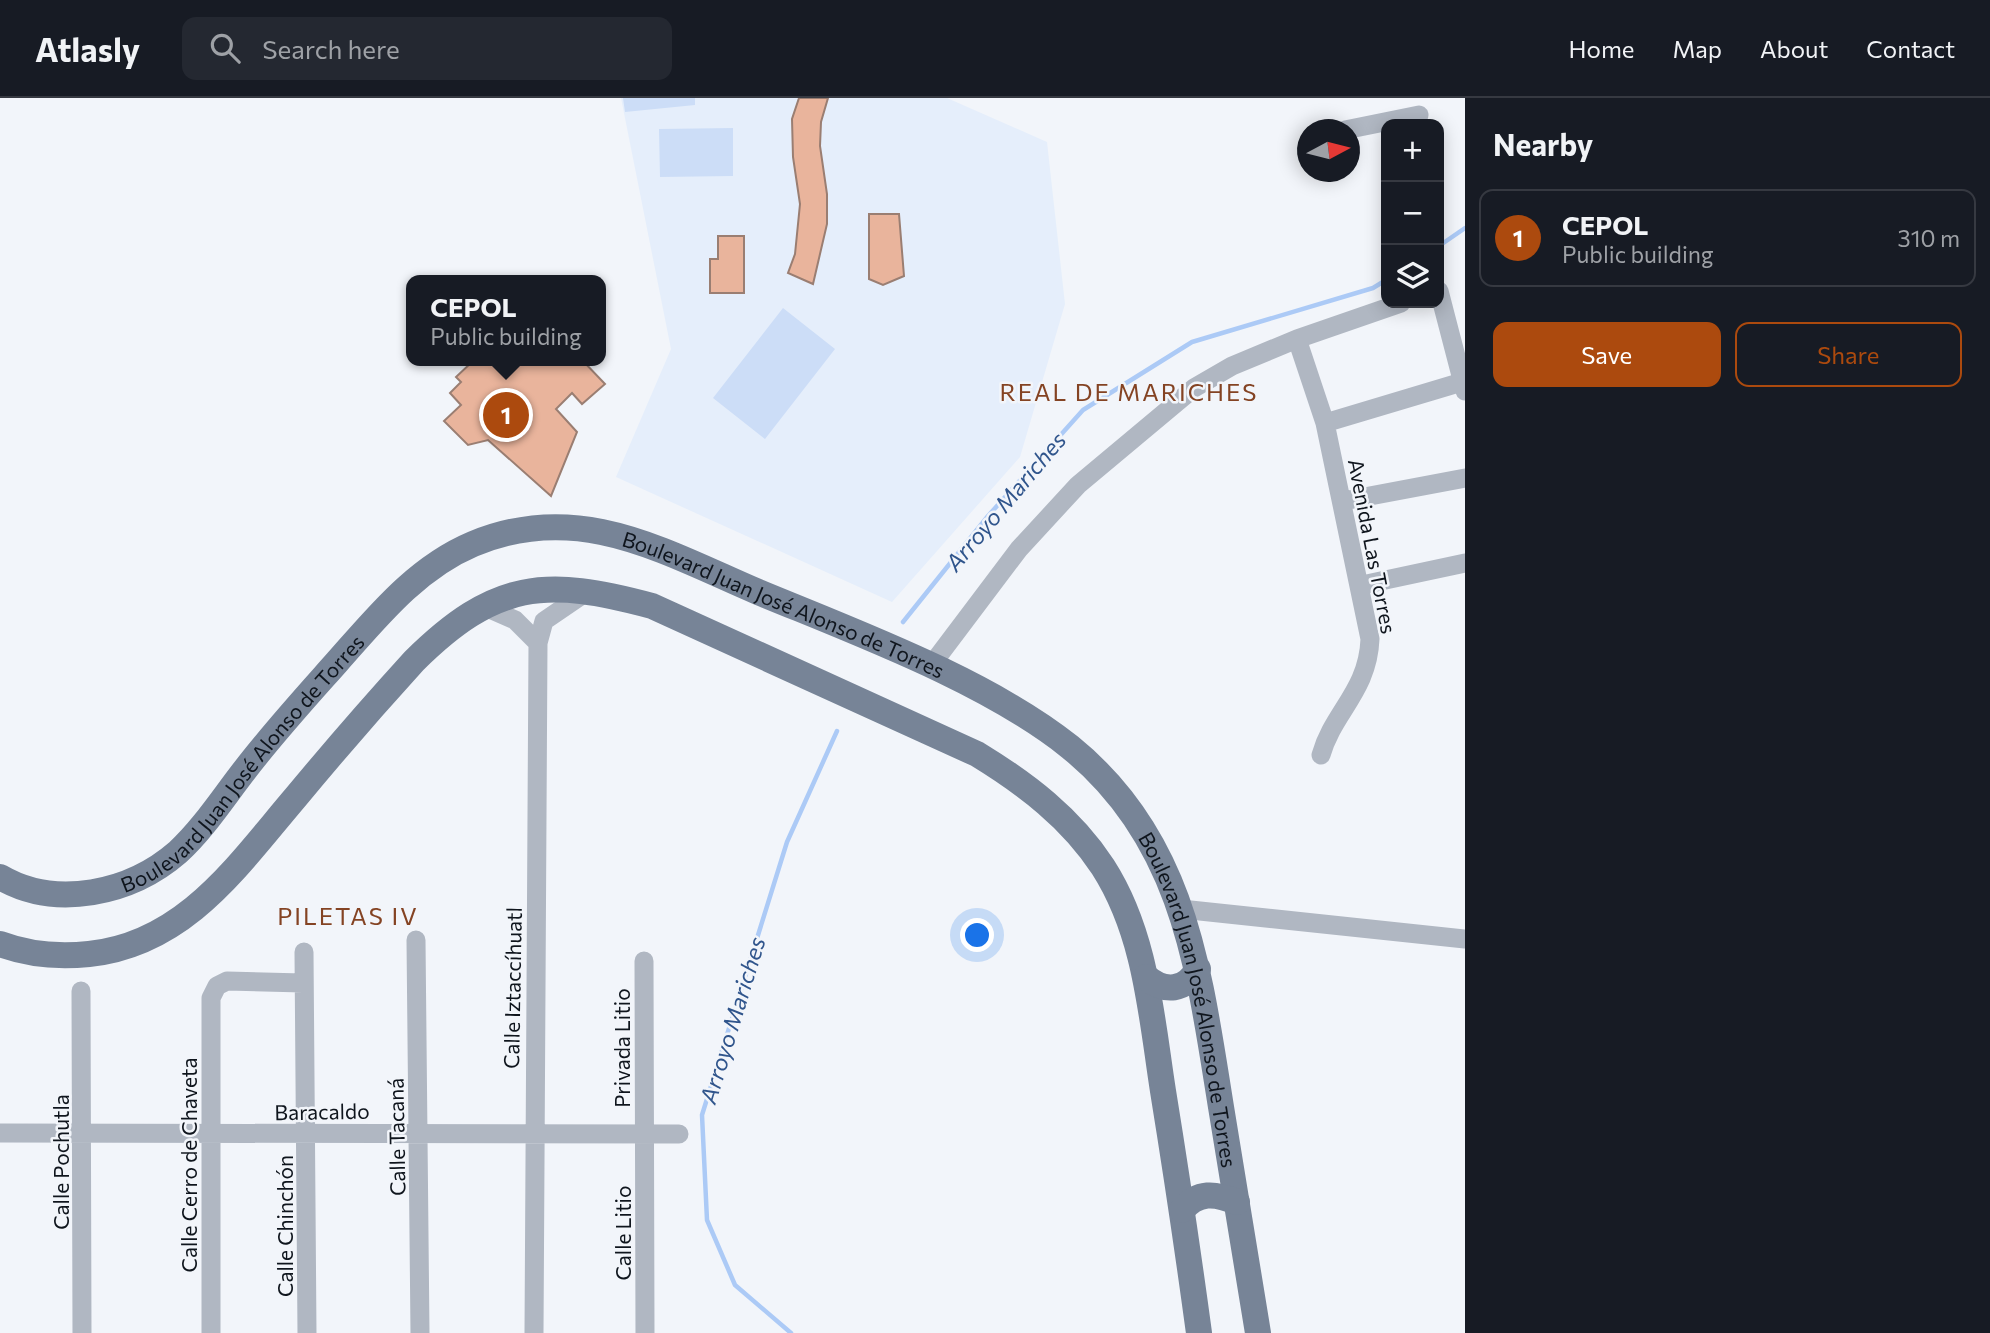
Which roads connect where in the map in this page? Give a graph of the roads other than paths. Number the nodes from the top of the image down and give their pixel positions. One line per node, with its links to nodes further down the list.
1 (1419, 112): 2 (street)
2 (1360, 126)
3 (1387, 308): 5 (street)
4 (1444, 308): 6 (street)
5 (1297, 339): 7 (street, Avenida Las Torres); 15 (street)
6 (1464, 385): 7 (street)
7 (1325, 423): 9 (street, Avenida Las Torres)
8 (1465, 478): 9 (street)
9 (1343, 500): 11 (street, Avenida Las Torres)
10 (1465, 563): 11 (street)
11 (1362, 585): 16 (street, Avenida Las Torres)
12 (589, 590): 13 (main road, Boulevard Juan José Alonso de Torres); 14 (street, Calle Iztaccíhuatl); 25 (main road, Boulevard Juan José Alonso de Torres)
13 (483, 606): 14 (street); 21 (main road, Boulevard Juan José Alonso de Torres)
14 (538, 643): 29 (street, Calle Iztaccíhuatl)
15 (930, 667): 17 (main road, Boulevard Juan José Alonso de Torres); 18 (main road, Boulevard Juan José Alonso de Torres)
16 (1321, 755)
17 (0, 877)
18 (1181, 909): 19 (street); 24 (main road, Boulevard Juan José Alonso de Torres)
19 (1465, 938)
20 (416, 940): 31 (street, Calle Tacaná)
21 (0, 944)
22 (304, 952): 26 (street, Calle Chinchón)
23 (644, 961): 32 (street, Privada Litio)
24 (1198, 969): 25 (main road); 36 (main road, Boulevard Juan José Alonso de Torres)
25 (1146, 977): 37 (main road, Boulevard Juan José Alonso de Torres)
26 (303, 983): 34 (street, Calle Cerro de Chaveta); 35 (street, Calle Chinchón)
27 (82, 991): 28 (street, Calle Pochutla)
28 (82, 1132): 30 (street, Baracaldo); 34 (street, Baracaldo); 38 (street, Calle Pochutla)
29 (533, 1132): 31 (street, Baracaldo); 32 (street, Baracaldo); 42 (street, Calle Iztaccíhuatl)
30 (0, 1133)
31 (419, 1133): 35 (street, Baracaldo); 41 (street, Calle Tacaná)
32 (644, 1134): 33 (street, Baracaldo); 43 (street, Calle Litio)
33 (679, 1134)
34 (211, 1135): 35 (street, Baracaldo); 39 (street, Calle Cerro de Chaveta)
35 (307, 1135): 40 (street, Calle Chinchón)
36 (1237, 1202): 37 (main road); 45 (main road, Boulevard Juan José Alonso de Torres)
37 (1182, 1210): 44 (main road, Boulevard Juan José Alonso de Torres)
38 (82, 1333)
39 (211, 1333)
40 (307, 1333)
41 (420, 1333)
42 (534, 1333)
43 (645, 1333)
44 (1199, 1333)
45 (1258, 1333)

